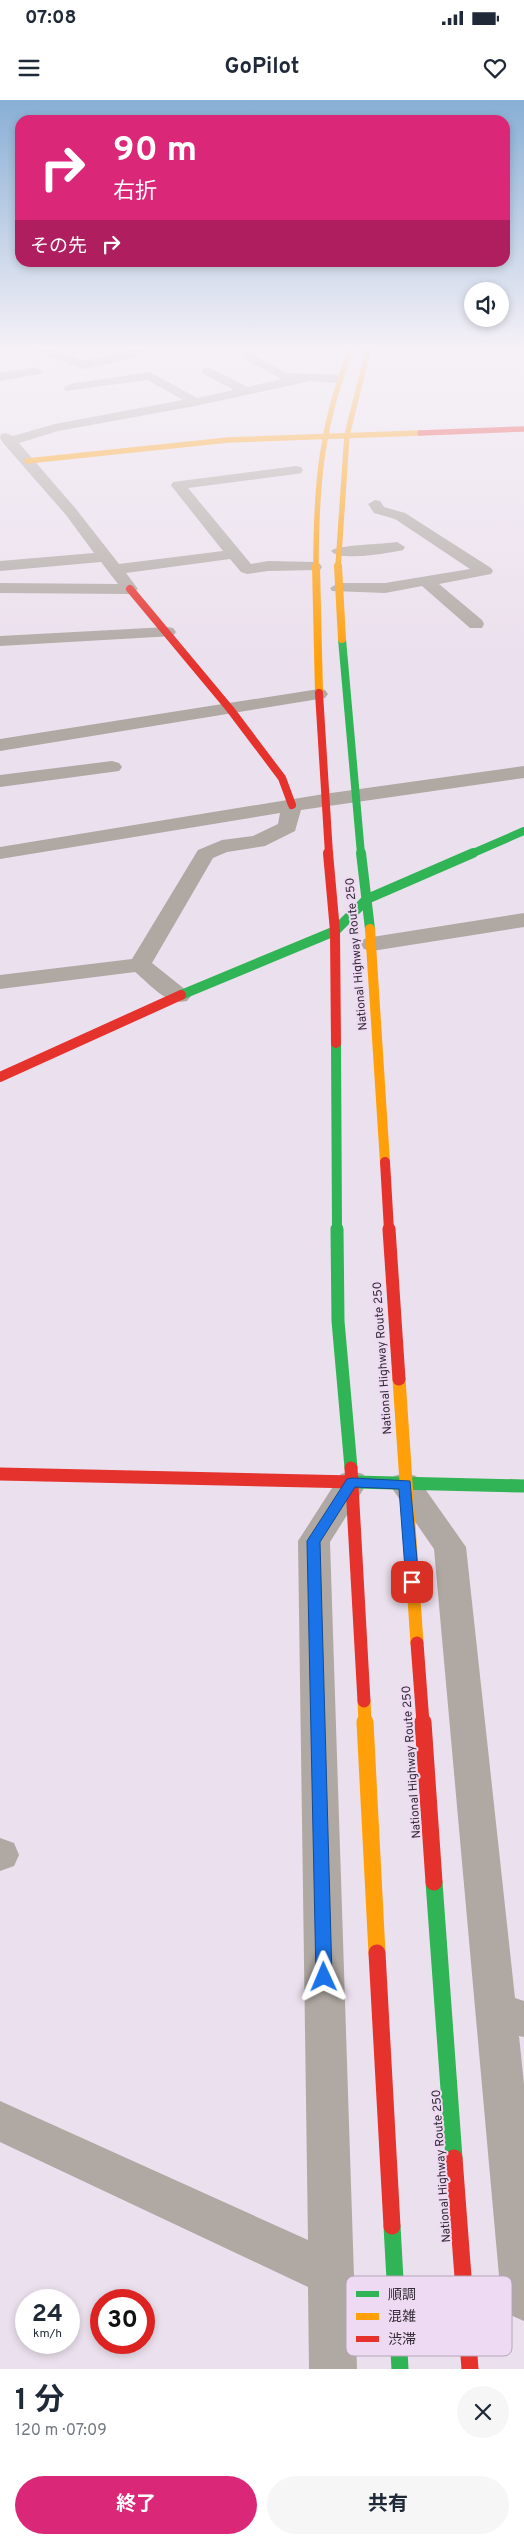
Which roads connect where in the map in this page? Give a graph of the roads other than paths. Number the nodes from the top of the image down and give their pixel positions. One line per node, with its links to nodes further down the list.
1 (20, 453): 5 (street)
2 (105, 453): 5 (main road)
3 (323, 453): 14 (main road, National Highway Route 250)
4 (345, 453): 10 (main road, National Highway Route 250)
5 (27, 461): 6 (street); 12 (street)
6 (9, 464)
7 (296, 470): 11 (street)
8 (375, 504): 15 (street)
9 (397, 547): 10 (street)
10 (339, 551): 17 (main road, National Highway Route 250)
11 (234, 554): 12 (street); 14 (street)
12 (110, 563): 13 (street); 18 (street)
13 (0, 566)
14 (314, 567): 22 (main road, National Highway Route 250)
15 (427, 582): 17 (street); 19 (street)
16 (0, 588): 18 (street)
17 (338, 588): 28 (main road, National Highway Route 250)
18 (130, 589): 20 (main road)
19 (476, 624)
20 (168, 632): 21 (street); 23 (main road)
21 (0, 641)
22 (318, 694): 23 (street); 29 (main road, National Highway Route 250)
23 (230, 709): 24 (street); 30 (main road)
24 (0, 745)
25 (112, 767): 27 (street)
26 (524, 772): 28 (street)
27 (0, 781)
28 (355, 797): 29 (street); 33 (main road, National Highway Route 250)
29 (324, 800): 30 (street); 35 (main road, National Highway Route 250)
30 (292, 805): 32 (street); 37 (street)
31 (524, 831): 33 (main road)
32 (0, 852)
33 (367, 899): 35 (main road); 36 (main road, National Highway Route 250)
34 (524, 920): 36 (street)
35 (335, 931): 39 (main road); 42 (main road, National Highway Route 250)
36 (372, 944): 43 (main road, National Highway Route 250)
37 (140, 965): 38 (street); 39 (street)
38 (0, 982)
39 (179, 996): 40 (main road)
40 (0, 1078)
41 (0, 1474): 42 (main road)
42 (352, 1482): 43 (main road); 47 (street); 48 (main road, National Highway Route 250)
43 (405, 1484): 44 (main road); 45 (street); 49 (main road, National Highway Route 250)
44 (524, 1486)
45 (510, 2015): 50 (street)
46 (0, 2121): 47 (street)
47 (331, 2274): 53 (street)
48 (395, 2276)
49 (464, 2276)
50 (524, 2298)
51 (400, 2356): 54 (main road, National Highway Route 250)
52 (469, 2356): 55 (main road, National Highway Route 250)
53 (333, 2369)
54 (400, 2369)
55 (470, 2369)

